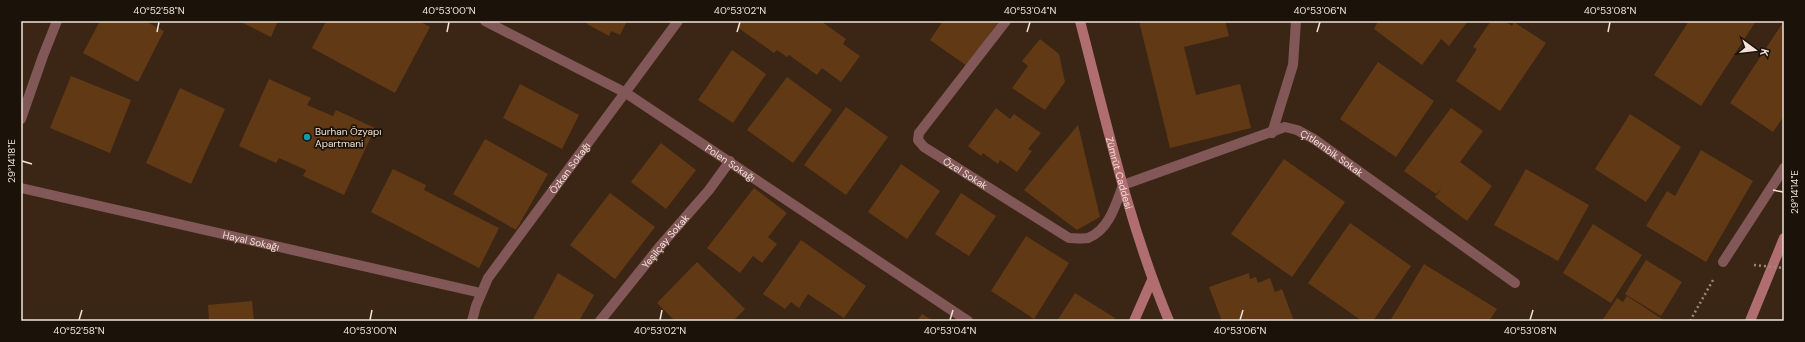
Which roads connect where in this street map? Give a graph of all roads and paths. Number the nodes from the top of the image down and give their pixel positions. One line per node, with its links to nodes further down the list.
1 (57, 21): 8 (street)
2 (485, 21): 7 (street, Polen Sokağı)
3 (678, 21): 7 (street, Özkan Sokağı)
4 (1006, 21): 12 (street, Özel Sokak)
5 (1080, 21): 12 (street, Zümrüt Caddesi)
6 (1296, 21): 9 (street)
7 (626, 93): 10 (street, Polen Sokağı); 20 (street, Özkan Sokağı)
8 (21, 119)
9 (1272, 133): 12 (street, Çitlembik Sokak); 19 (street, Çitlembik Sokak)
10 (730, 161): 22 (street, Yeşilçay Sokak); 23 (street, Polen Sokağı)
11 (1784, 168): 15 (street)
12 (1123, 185): 18 (street, Zümrüt Caddesi)
13 (21, 188): 20 (street, Hayal Sokağı)
14 (1784, 238): 27 (street)
15 (1723, 262): 26 (path)
16 (1754, 265): 17 (path, bridge)
17 (1784, 268)
18 (1152, 280): 24 (street); 25 (street, Zümrüt Caddesi)
19 (1516, 283)
20 (481, 293): 21 (street, Özkan Sokağı)
21 (472, 321)
22 (600, 321)
23 (968, 321)
24 (1134, 321)
25 (1169, 321)
26 (1690, 321)
27 (1750, 321)

